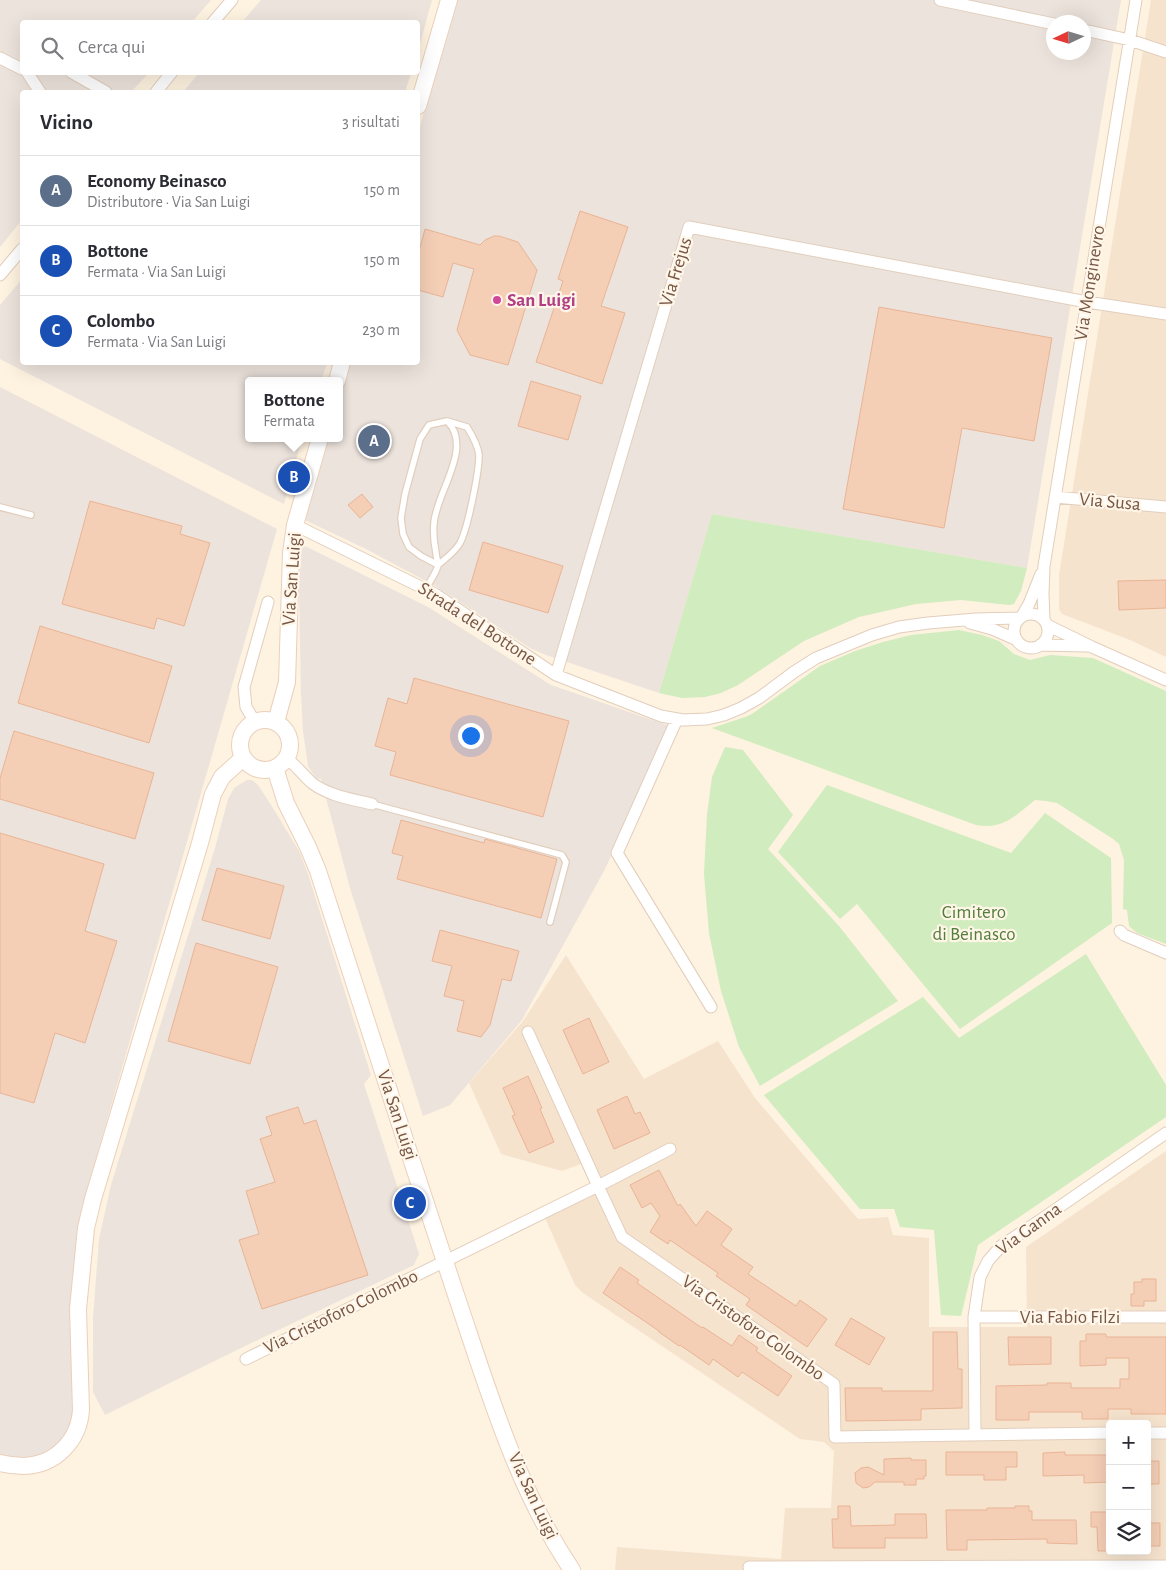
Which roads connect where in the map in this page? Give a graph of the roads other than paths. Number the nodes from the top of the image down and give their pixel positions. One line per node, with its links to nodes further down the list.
1 (232, 0): 5 (street)
2 (449, 0): 18 (street)
3 (940, 0): 6 (street)
4 (1136, 0): 8 (street, Via Monginevro)
5 (215, 20)
6 (1046, 22)
7 (1091, 32): 8 (street)
8 (1130, 40): 9 (street); 21 (street, Via Monginevro)
9 (1166, 52)
10 (0, 58): 11 (street)
11 (20, 68)
12 (29, 75): 15 (street)
13 (76, 75): 16 (street)
14 (170, 75): 17 (street)
15 (39, 90)
16 (102, 90)
17 (158, 90)
18 (420, 99)
19 (20, 251): 20 (street)
20 (0, 275)
21 (1087, 302): 22 (street); 25 (street, Via Monginevro); 40 (street, Via Frejus)
22 (1166, 314)
23 (447, 422): 30 (lane); 30 (lane); 30 (lane)
24 (319, 442): 29 (street, Via San Luigi)
25 (1055, 497): 26 (street, Via Susa); 31 (street, Via Monginevro)
26 (1166, 506)
27 (0, 507): 28 (lane)
28 (31, 516)
29 (295, 525): 32 (street, Strada del Bottone); 44 (street, Via San Luigi)
30 (438, 564): 32 (lane)
31 (1044, 566): 34 (street, Via Monginevro); 36 (street, Via Monginevro)
32 (426, 589): 40 (street, Strada del Bottone)
33 (268, 602): 43 (street, Via San Luigi)
34 (1021, 617): 35 (street, Strada del Bottone); 36 (street); 37 (street)
35 (961, 620): 37 (street); 42 (street, Strada del Bottone)
36 (1046, 622): 38 (street); 39 (street)
37 (1015, 639): 38 (street)
38 (1040, 646): 39 (street)
39 (1092, 647): 41 (street)
40 (556, 675): 42 (street, Strada del Bottone)
41 (1166, 680)
42 (677, 719): 51 (street)
43 (255, 722): 44 (street); 45 (street)
44 (276, 722): 46 (street, Via San Luigi)
45 (243, 758): 46 (street); 64 (street)
46 (280, 763): 47 (street); 56 (street, Via San Luigi)
47 (372, 804): 48 (lane)
48 (550, 922)
49 (1120, 931): 50 (street)
50 (1166, 953)
51 (711, 1007)
52 (528, 1032): 55 (street, Via Cristoforo Colombo)
53 (1166, 1133): 57 (street, Via Ganna)
54 (670, 1149): 55 (street, Via Cristoforo Colombo)
55 (598, 1186): 56 (street, Via Cristoforo Colombo); 63 (street, Via Cristoforo Colombo)
56 (445, 1261): 59 (street, Via Cristoforo Colombo); 67 (street, Via San Luigi)
57 (974, 1316): 58 (street, Via Fabio Filzi); 63 (street, Via Ganna)
58 (1166, 1316)
59 (246, 1359)
60 (1106, 1433): 63 (street, Via Cristoforo Colombo)
61 (1151, 1433): 62 (street)
62 (1166, 1433)
63 (975, 1435)
64 (0, 1464)
65 (1166, 1566): 66 (street)
66 (749, 1567)
67 (572, 1570)

